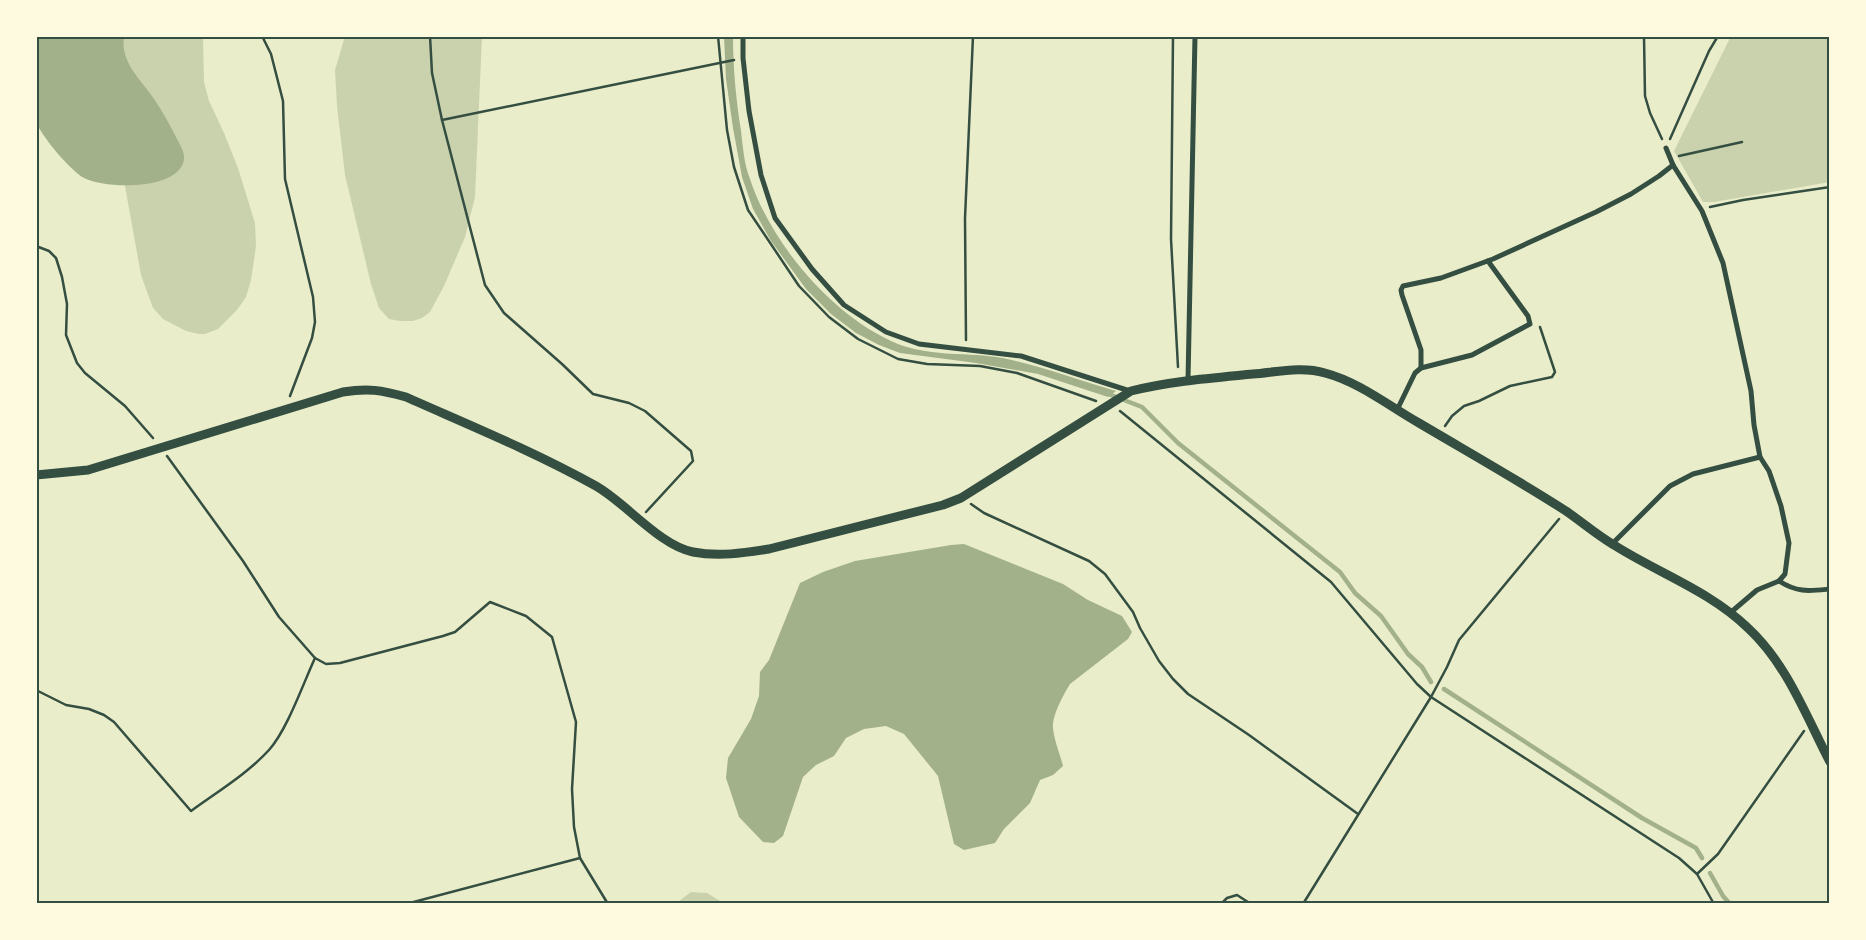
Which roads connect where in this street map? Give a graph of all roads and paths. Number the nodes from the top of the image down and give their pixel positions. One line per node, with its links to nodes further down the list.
1 (262, 36): 26 (path)
2 (430, 36): 12 (path)
3 (718, 36): 11 (path)
4 (743, 36): 10 (street)
5 (973, 36): 21 (path)
6 (1173, 36): 23 (path)
7 (1196, 36): 23 (street)
8 (1644, 36): 14 (path)
9 (1718, 36): 14 (path)
10 (743, 58): 11 (path); 21 (street)
11 (720, 62): 12 (path); 25 (path)
12 (442, 120): 34 (path)
13 (1742, 142): 15 (path)
14 (1666, 148): 15 (street)
15 (1672, 162): 17 (street); 19 (street)
16 (1830, 187): 17 (path)
17 (1702, 211): 30 (street)
18 (36, 246): 29 (path)
19 (1488, 261): 20 (street); 22 (street)
20 (1530, 321): 22 (street); 28 (path)
21 (966, 349): 24 (street)
22 (1421, 368): 27 (street)
23 (1184, 380): 24 (street); 27 (street)
24 (1131, 391): 25 (street)
25 (1109, 406): 32 (street); 41 (path)
26 (285, 408): 29 (street); 34 (street)
27 (1397, 410): 28 (street)
28 (1439, 435): 33 (street)
29 (160, 447): 31 (street); 39 (path)
30 (1760, 457): 35 (street); 36 (street)
31 (36, 475)
32 (961, 498): 34 (street); 44 (path)
33 (1565, 511): 35 (street); 41 (path)
34 (640, 519)
35 (1612, 544): 38 (street)
36 (1779, 581): 37 (street); 38 (street)
37 (1830, 589)
38 (1730, 613): 42 (street)
39 (315, 658): 40 (path); 45 (path)
40 (36, 690)
41 (1431, 696): 44 (path); 46 (path)
42 (1811, 722): 43 (street); 46 (path)
43 (1830, 762)
44 (1358, 814): 51 (path)
45 (580, 858): 47 (path); 48 (path)
46 (1697, 874): 52 (path)
47 (406, 904)
48 (608, 904)
49 (1221, 904): 50 (path)
50 (1251, 904)
51 (1303, 904)
52 (1714, 904)

